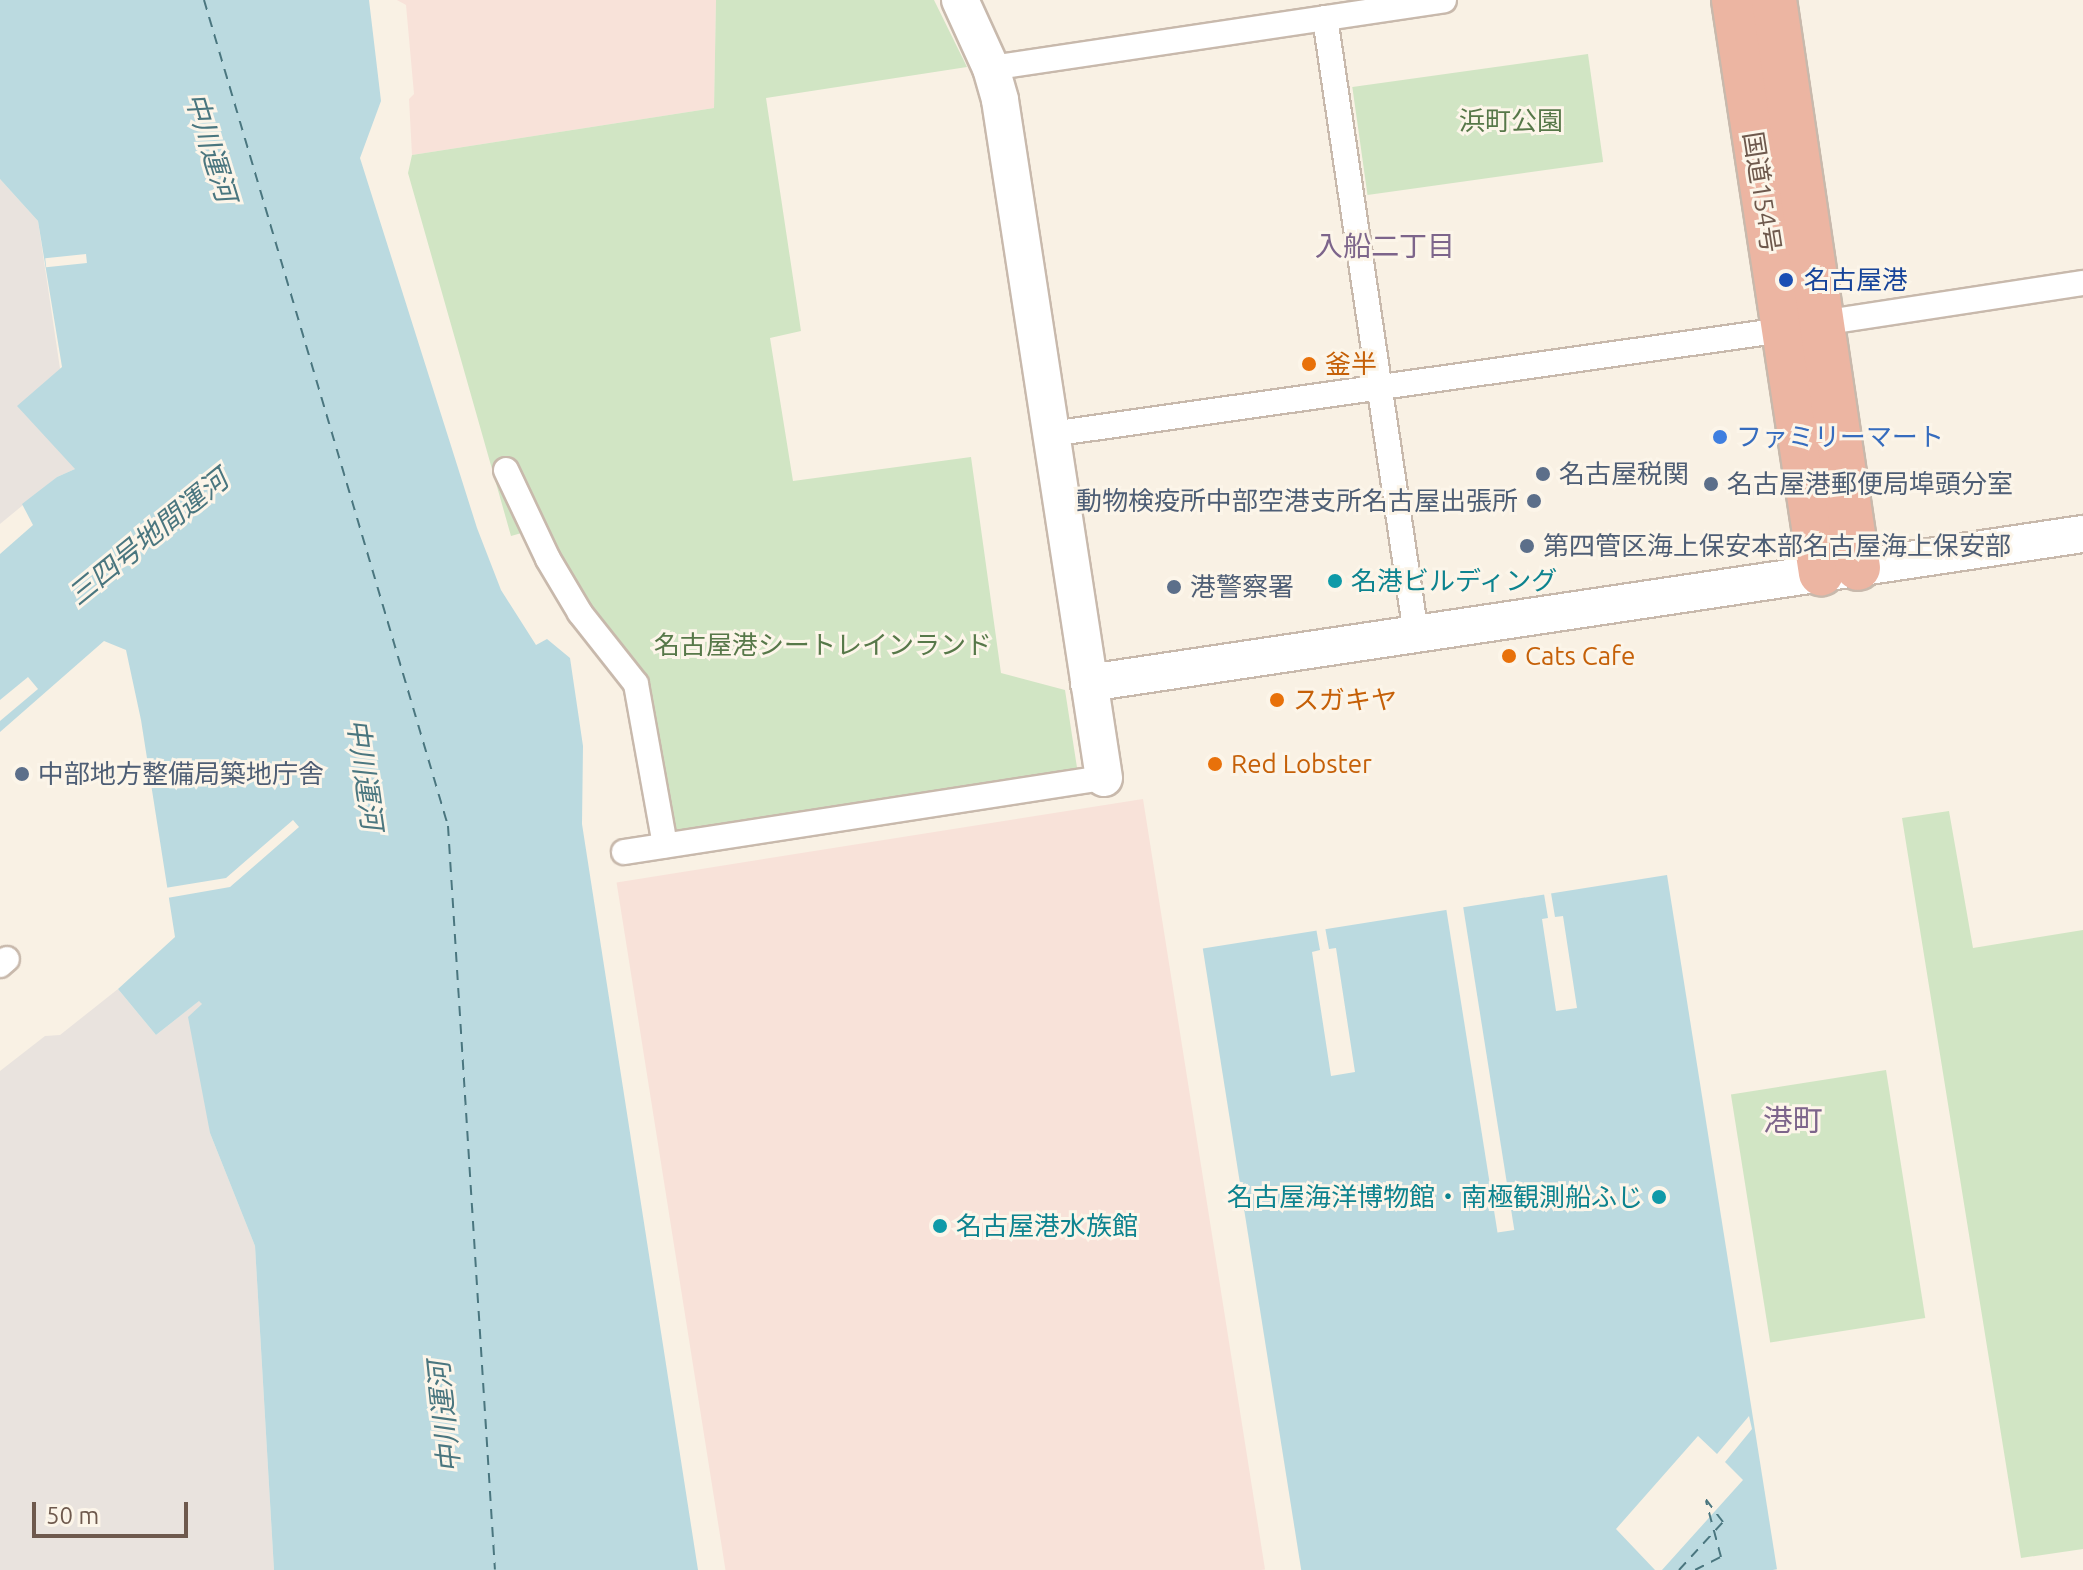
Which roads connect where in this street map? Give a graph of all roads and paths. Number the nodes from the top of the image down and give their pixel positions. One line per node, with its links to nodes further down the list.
1 (960, 0): 6 (street)
2 (1444, 0): 5 (street)
3 (1734, 0): 8 (highway, 国道154号)
4 (1774, 0): 8 (highway, 国道154号)
5 (1325, 18): 6 (street); 9 (street)
6 (991, 68): 10 (street)
7 (2083, 283): 8 (street)
8 (1802, 327): 9 (street); 13 (highway, 国道154号)
9 (1379, 387): 10 (street); 14 (street)
10 (1051, 434): 15 (street)
11 (506, 470): 17 (street)
12 (2083, 534): 13 (street)
13 (1839, 571): 14 (street)
14 (1416, 634): 15 (street)
15 (1089, 683): 16 (street)
16 (1104, 778): 17 (street)
17 (665, 845): 18 (street)
18 (624, 852)

